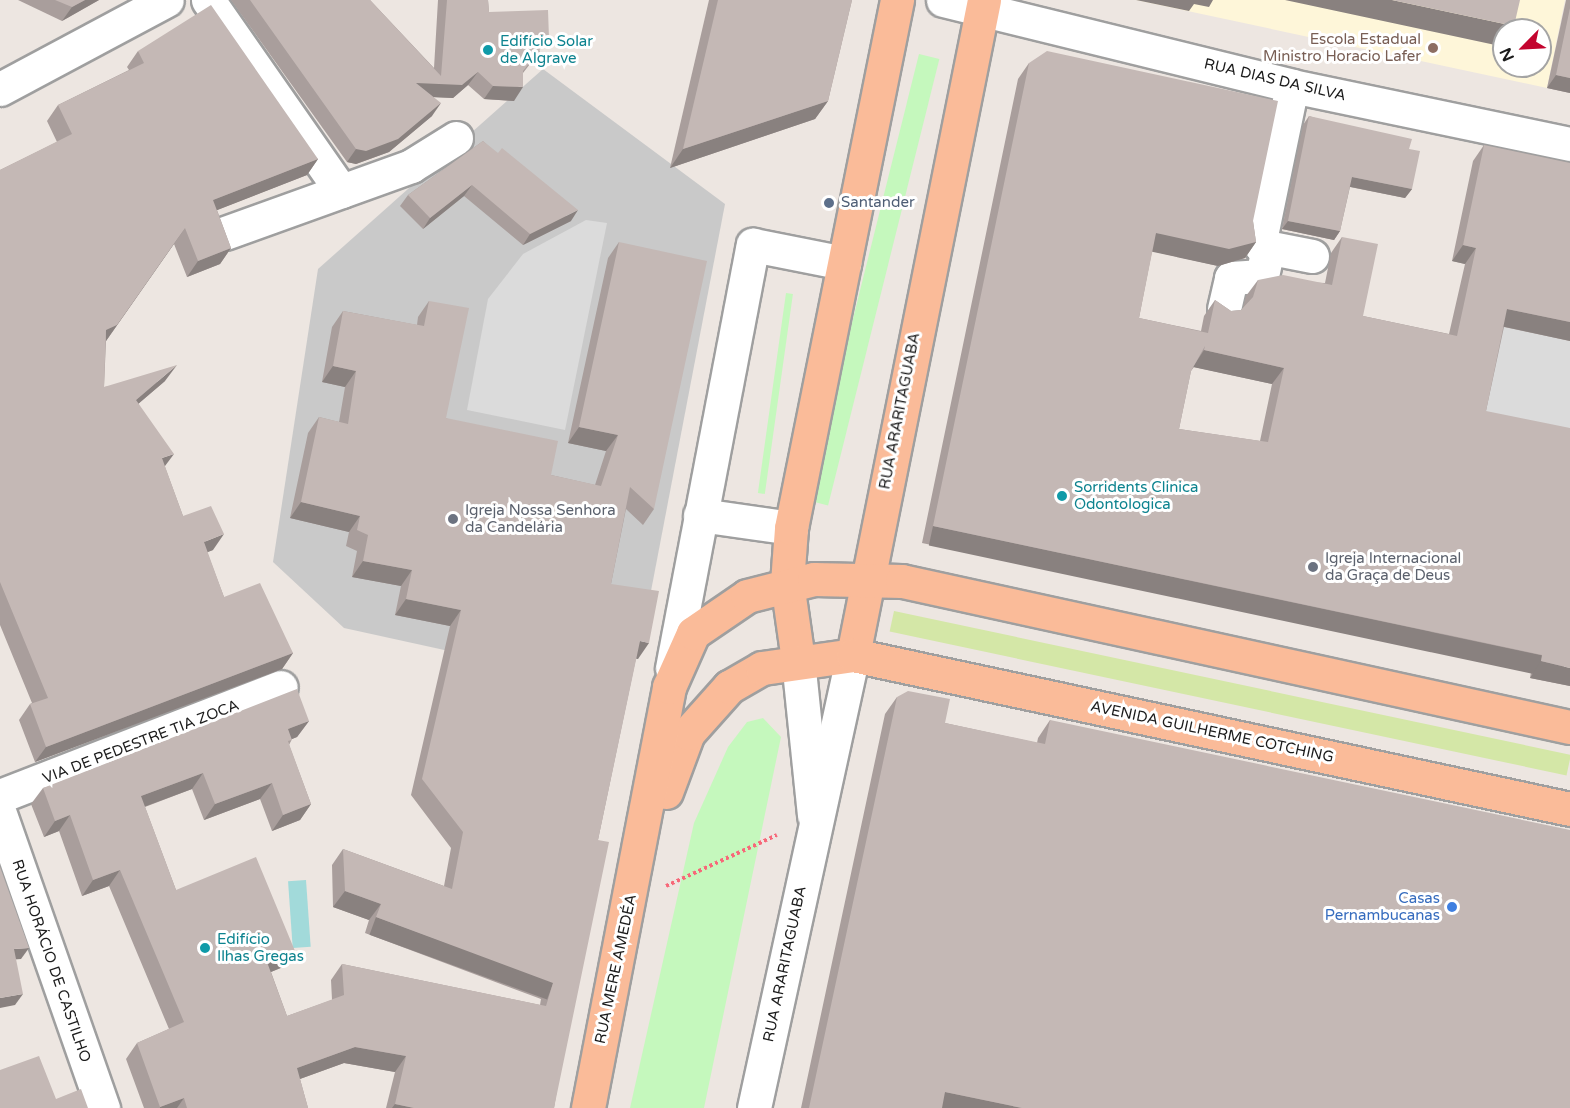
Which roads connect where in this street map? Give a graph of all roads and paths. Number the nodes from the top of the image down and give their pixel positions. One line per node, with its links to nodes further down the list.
1 (167, 0): 7 (street)
2 (208, 0): 10 (street)
3 (897, 0): 14 (main road, RUA ARARITAGUABA)
4 (943, 0): 5 (street, RUA DIAS DA SILVA)
5 (983, 4): 6 (street, RUA DIAS DA SILVA); 18 (main road, RUA ARARITAGUABA)
6 (1292, 86): 9 (street, RUA DIAS DA SILVA); 12 (street)
7 (0, 89)
8 (456, 138): 10 (street)
9 (1570, 144)
10 (341, 191): 11 (street)
11 (225, 233)
12 (1268, 248): 13 (street); 15 (street)
13 (1312, 256)
14 (844, 262): 16 (street); 17 (main road, RUA ARARITAGUABA)
15 (1224, 309)
16 (700, 515): 17 (street); 23 (street)
17 (791, 528): 19 (main road, RUA ARARITAGUABA)
18 (867, 578): 19 (main road, RUA MERE AMEDÉA); 20 (main road, RUA ARARITAGUABA); 24 (main road)
19 (787, 583): 21 (main road, RUA ARARITAGUABA); 23 (main road, RUA MERE AMEDÉA)
20 (854, 655): 21 (main road, RUA MERE AMEDÉA); 26 (main road, AVENIDA GUILHERME COTCHING); 28 (street, RUA ARARITAGUABA)
21 (798, 660): 28 (street, RUA ARARITAGUABA); 29 (main road, RUA MERE AMEDÉA)
22 (281, 687): 25 (street, VIA DE PEDESTRE TIA ZOCA)
23 (669, 687): 29 (main road, RUA MERE AMEDÉA)
24 (1570, 727)
25 (0, 796)
26 (1570, 809)
27 (0, 814): 32 (street, RUA HORÁCIO DE CASTILHO)
28 (815, 820): 34 (street, RUA ARARITAGUABA)
29 (643, 831): 33 (main road, RUA MERE AMEDÉA)
30 (777, 835): 31 (path)
31 (666, 886)
32 (103, 1108)
33 (588, 1108)
34 (754, 1108)

